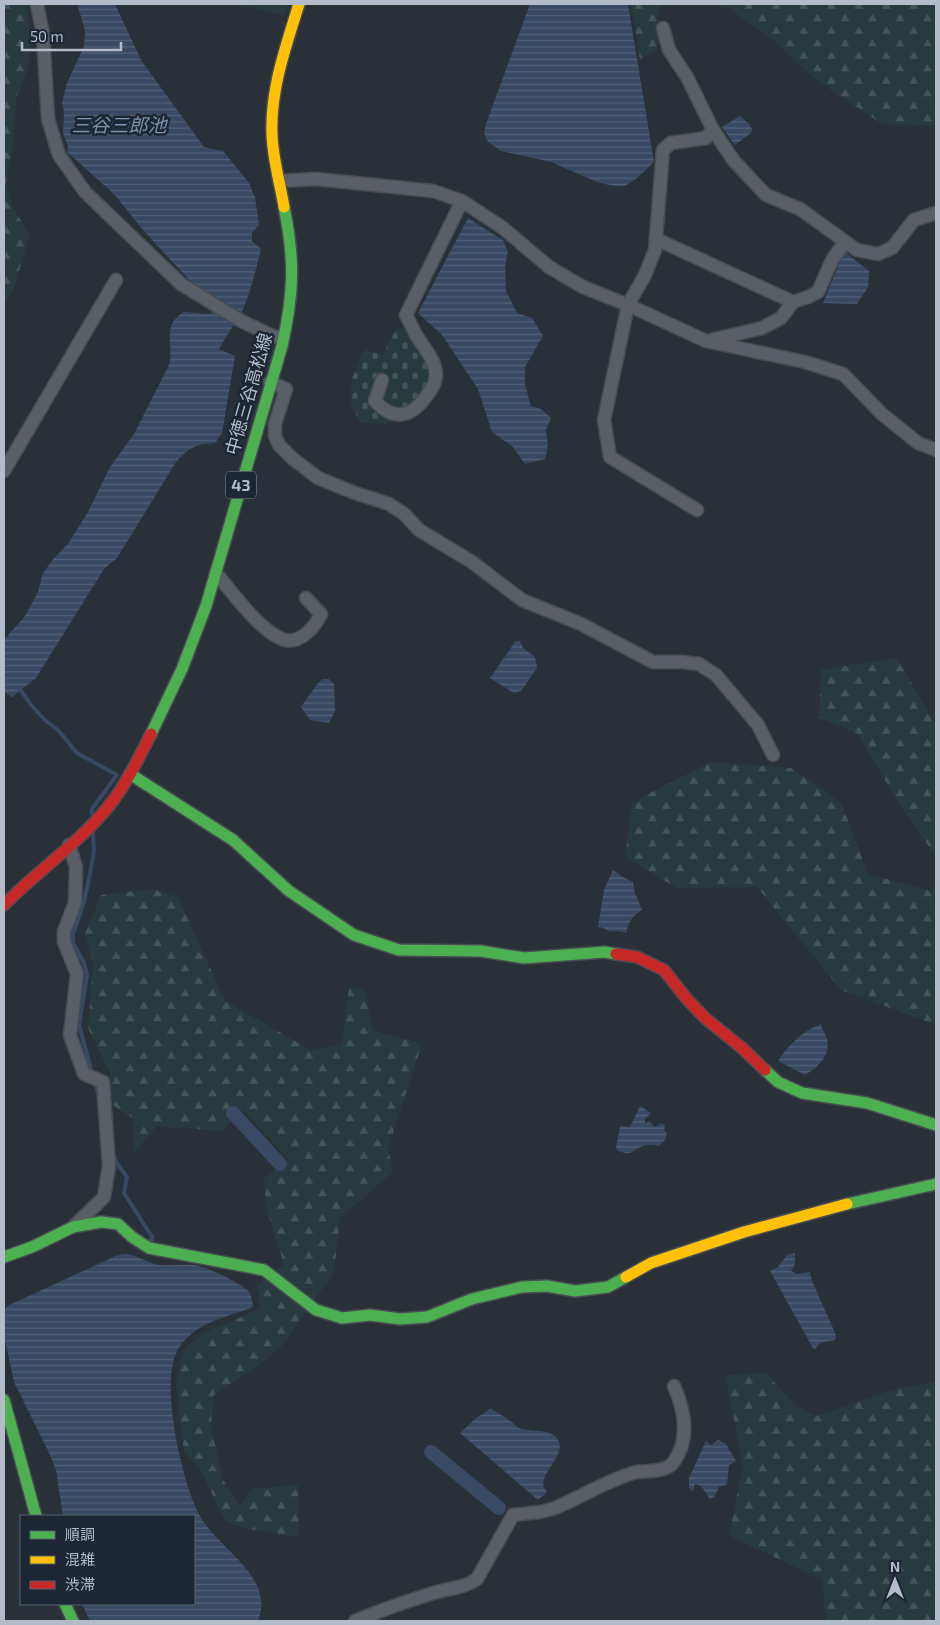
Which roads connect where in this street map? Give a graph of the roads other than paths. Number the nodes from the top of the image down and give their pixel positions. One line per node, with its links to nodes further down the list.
1 (37, 4): 13 (street)
2 (299, 4): 5 (street, 中徳三谷高松線 / 43)
3 (663, 28): 4 (street)
4 (713, 130): 8 (street); 9 (street)
5 (279, 181): 6 (street); 13 (street, 中徳三谷高松線 / 43)
6 (462, 200): 12 (street); 15 (street)
7 (936, 213): 9 (street)
8 (656, 239): 11 (street); 12 (street)
9 (844, 242): 11 (street)
10 (116, 280): 18 (street)
11 (793, 302): 14 (street)
12 (628, 305): 14 (street); 19 (street)
13 (283, 338): 16 (street, 中徳三谷高松線 / 43)
14 (706, 341): 17 (street)
15 (382, 380)
16 (270, 382): 20 (street, 中徳三谷高松線 / 43); 22 (street)
17 (936, 450)
18 (4, 471)
19 (697, 510)
20 (216, 573): 21 (street); 23 (street, 中徳三谷高松線 / 43)
21 (306, 598)
22 (773, 755)
23 (130, 774): 24 (street, 中徳三谷高松線 / 43); 26 (street)
24 (69, 845): 25 (street, 中徳三谷高松線 / 43); 28 (street)
25 (4, 905)
26 (936, 1125)
27 (936, 1184): 28 (street)
28 (73, 1227): 29 (street)
29 (4, 1257)
30 (674, 1386): 35 (street)
31 (4, 1400): 32 (street)
32 (36, 1515)
33 (65, 1605): 34 (street)
34 (73, 1621)
35 (355, 1621)

